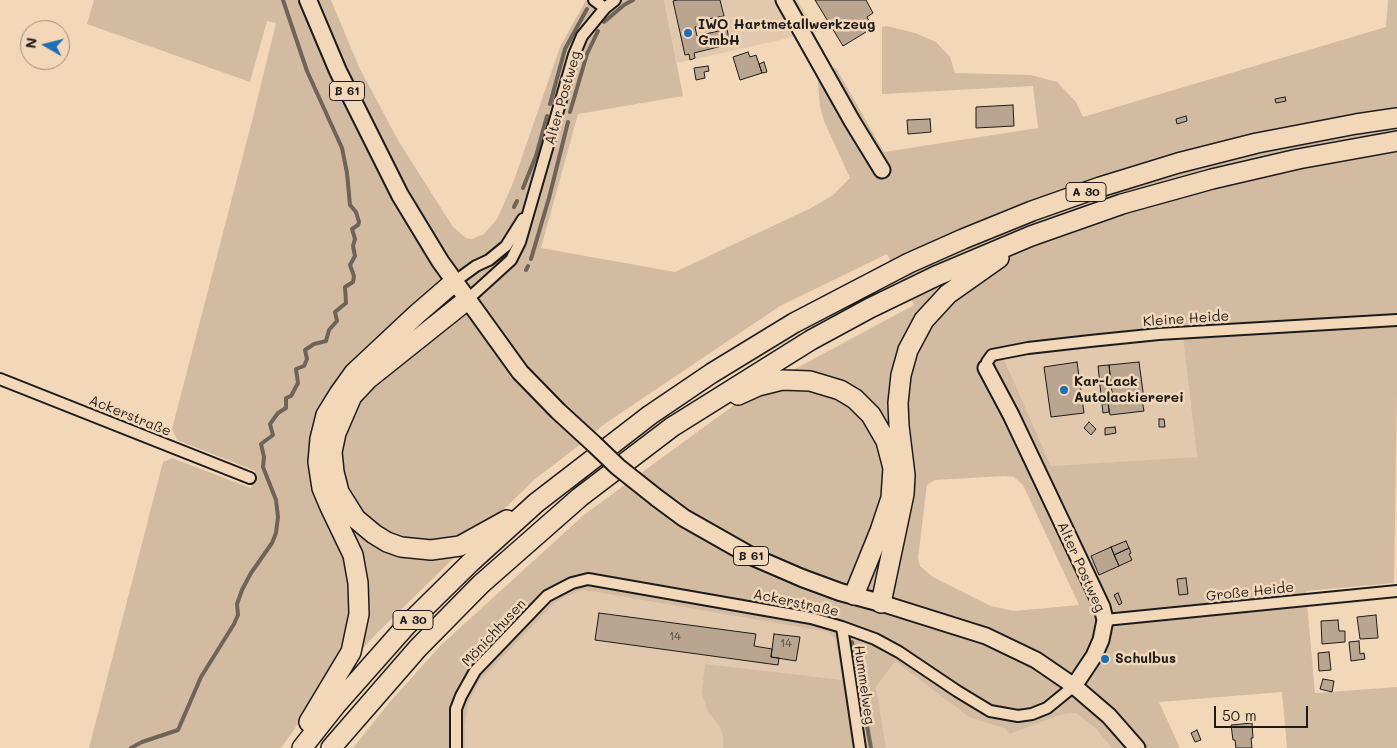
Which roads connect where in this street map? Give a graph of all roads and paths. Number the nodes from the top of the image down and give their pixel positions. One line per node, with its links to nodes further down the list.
1 (308, 0): 11 (main road, B 61)
2 (594, 0): 5 (street)
3 (615, 0): 5 (street, Alter Postweg)
4 (784, 0): 8 (street)
5 (605, 8): 9 (street, Alter Postweg)
6 (1397, 118): 18 (highway, A 30)
7 (1397, 142): 10 (highway, A 30)
8 (882, 170)
9 (530, 208): 11 (street, Alter Postweg); 12 (street, Alter Postweg)
10 (1031, 236): 16 (highway, A 30); 22 (highway)
11 (454, 282): 12 (main road, B 61); 26 (highway)
12 (467, 300): 18 (highway); 21 (main road, B 61, bridge)
13 (1397, 320): 14 (street, Kleine Heide)
14 (986, 368): 23 (street, Alter Postweg)
15 (0, 379): 17 (street, Ackerstraße)
16 (691, 415): 21 (highway); 28 (highway, A 30)
17 (250, 478)
18 (536, 503): 27 (highway, A 30)
19 (572, 582): 24 (street, Ackerstraße); 29 (street, Mönichhusen)
20 (1397, 591): 23 (street, Große Heide)
21 (854, 595): 22 (main road, B 61)
22 (881, 603): 25 (street)
23 (1105, 620): 25 (street, Alter Postweg)
24 (842, 627): 25 (street, Ackerstraße); 30 (street, Hummelweg)
25 (1074, 686): 31 (street)
26 (294, 748)
27 (302, 748)
28 (331, 748)
29 (456, 748)
30 (860, 748)
31 (1137, 748)

